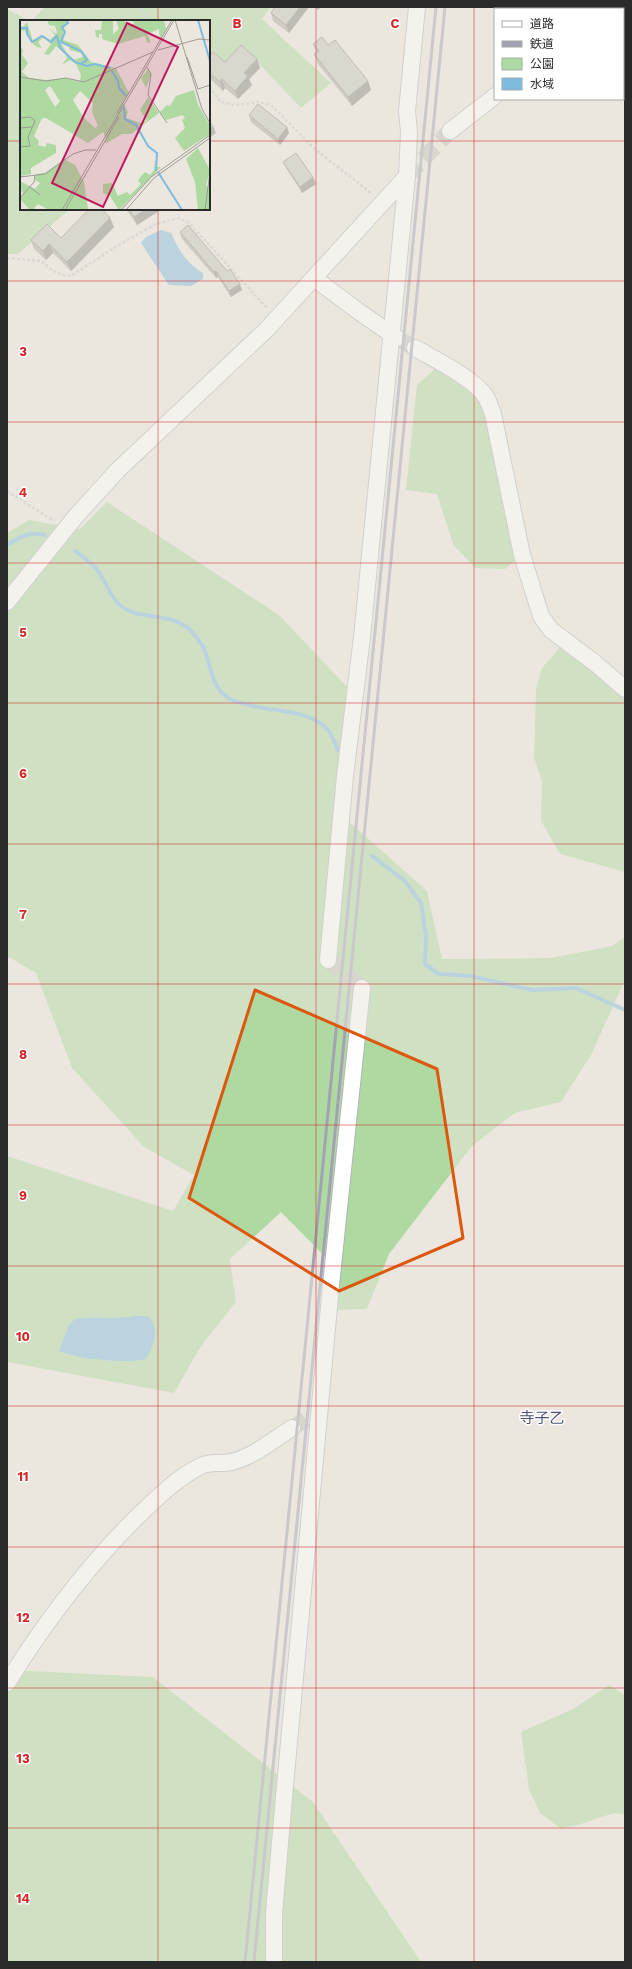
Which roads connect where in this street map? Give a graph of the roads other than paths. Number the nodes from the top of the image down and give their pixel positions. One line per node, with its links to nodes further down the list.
1 (417, 7): 4 (street)
2 (494, 97): 3 (street)
3 (450, 131)
4 (407, 176): 5 (street); 6 (street)
5 (314, 278): 6 (street); 8 (street)
6 (394, 336): 10 (street)
7 (415, 348): 9 (street)
8 (7, 602)
9 (625, 689)
10 (328, 960)
11 (362, 988): 14 (street)
12 (292, 1428): 13 (street)
13 (7, 1682)
14 (274, 1962)

